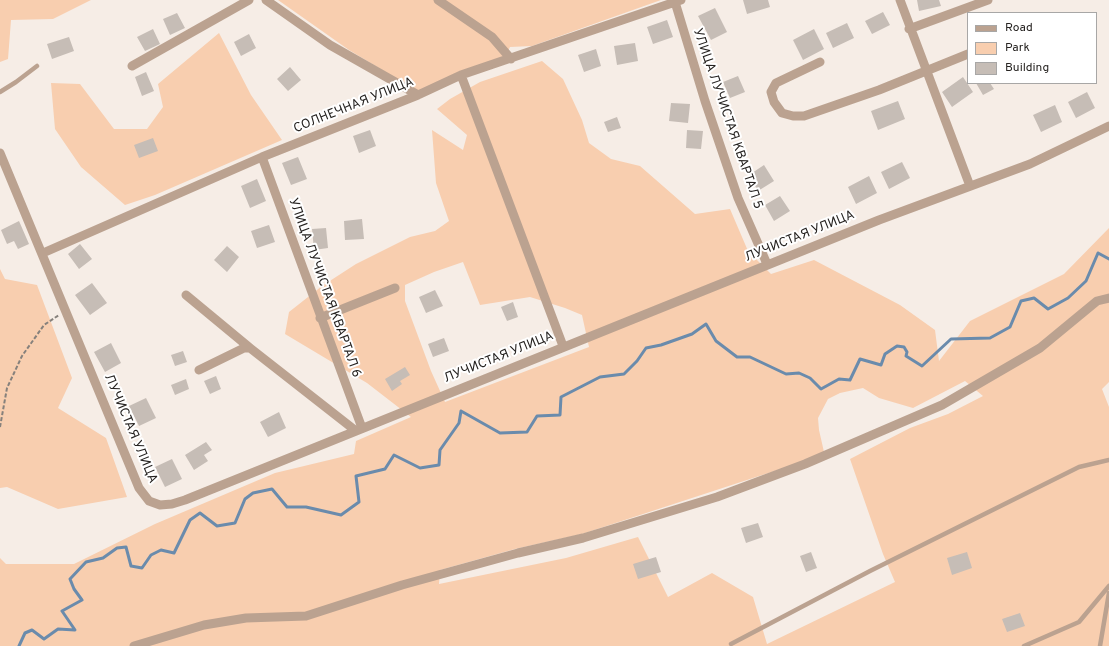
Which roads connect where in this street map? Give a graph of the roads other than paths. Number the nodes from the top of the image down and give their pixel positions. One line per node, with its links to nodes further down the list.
1 (249, 0): 12 (street)
2 (266, 0): 16 (street)
3 (438, 0): 9 (street)
4 (900, 0): 7 (street)
5 (988, 0): 7 (street)
6 (678, 1): 9 (street, СОЛНЕЧНАЯ УЛИЦА); 22 (street, УЛИЦА ЛУЧИСТАЯ КВАРТАЛ 5)
7 (909, 29): 13 (street)
8 (967, 54): 13 (street)
9 (511, 59): 14 (street, СОЛНЕЧНАЯ УЛИЦА)
10 (820, 62): 13 (street)
11 (37, 66): 15 (lane)
12 (132, 66)
13 (925, 71): 20 (street)
14 (461, 75): 16 (street, СОЛНЕЧНАЯ УЛИЦА); 27 (street)
15 (0, 92)
16 (418, 95): 19 (street, СОЛНЕЧНАЯ УЛИЦА)
17 (1109, 126): 20 (street, ЛУЧИСТАЯ УЛИЦА)
18 (0, 153): 21 (street, ЛУЧИСТАЯ УЛИЦА)
19 (262, 157): 21 (street, СОЛНЕЧНАЯ УЛИЦА); 26 (street, УЛИЦА ЛУЧИСТАЯ КВАРТАЛ 6)
20 (970, 186): 22 (street, ЛУЧИСТАЯ УЛИЦА)
21 (43, 253): 30 (street, ЛУЧИСТАЯ УЛИЦА)
22 (768, 264): 27 (street, ЛУЧИСТАЯ УЛИЦА)
23 (395, 288): 26 (street)
24 (186, 295): 28 (street)
25 (1109, 298): 35 (street)
26 (320, 318): 30 (street, УЛИЦА ЛУЧИСТАЯ КВАРТАЛ 6)
27 (563, 346): 30 (street, ЛУЧИСТАЯ УЛИЦА)
28 (250, 348): 29 (street); 30 (street)
29 (199, 370)
30 (359, 429)
31 (1109, 460): 34 (lane)
32 (1109, 586): 36 (lane)
33 (1109, 593): 37 (lane)
34 (731, 644)
35 (134, 646)
36 (1024, 646)
37 (1100, 646)

